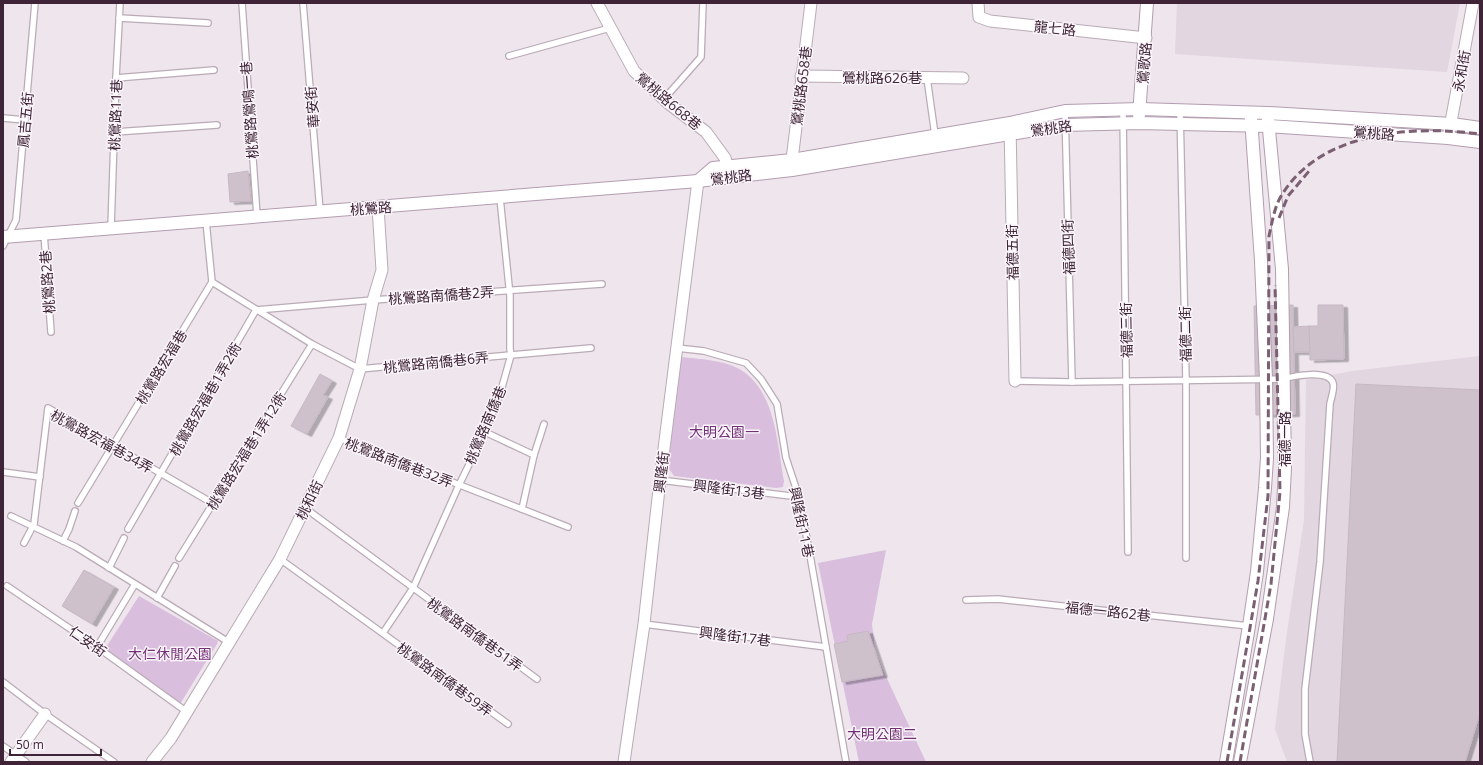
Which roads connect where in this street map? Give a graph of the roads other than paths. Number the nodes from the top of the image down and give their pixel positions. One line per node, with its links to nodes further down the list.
1 (35, 3): 29 (lane, 鳳吉五街)
2 (120, 3): 11 (lane, 桃鶯路11巷)
3 (242, 3): 50 (lane, 桃鶯路鶯鳴一巷)
4 (303, 3): 49 (lane, 華安街)
5 (597, 3): 13 (street, 鶯桃路668巷)
6 (703, 3): 21 (lane)
7 (811, 3): 17 (street, 鶯桃路658巷)
8 (978, 3): 14 (street, 龍七路)
9 (1147, 3): 14 (main road, 鶯歌路)
10 (1473, 3): 33 (street, 永和街)
11 (119, 18): 12 (lane); 18 (lane, 桃鶯路11巷)
12 (208, 23)
13 (610, 28): 15 (lane); 21 (street, 鶯桃路668巷)
14 (1146, 38): 23 (main road, 鶯歌路)
15 (509, 56)
16 (214, 70): 18 (lane)
17 (801, 76): 19 (street, 鶯桃路626巷); 44 (street, 鶯桃路658巷)
18 (116, 78): 40 (lane, 桃鶯路11巷)
19 (927, 78): 20 (street, 鶯桃路626巷); 41 (lane)
20 (962, 78)
21 (664, 99): 45 (street, 鶯桃路668巷)
22 (1122, 109): 23 (main road, 鶯桃路); 25 (main road, 鶯桃路); 30 (lane, 福德三街)
23 (1140, 109): 24 (main road, 鶯桃路); 31 (main road, 鶯歌路)
24 (1180, 110): 26 (main road, 鶯桃路); 32 (lane, 福德二街)
25 (1065, 111): 34 (lane, 福德四街); 38 (main road, 鶯桃路)
26 (1251, 113): 27 (main road, 鶯桃路); 35 (main road, 福德一路)
27 (1268, 113): 33 (main road, 鶯桃路); 37 (main road, 福德一路)
28 (3, 118): 29 (lane)
29 (25, 120): 54 (lane, 鳳吉五街)
30 (1123, 123): 31 (main road, 鶯桃路); 34 (main road, 鶯桃路); 70 (lane, 福德三街)
31 (1139, 123): 32 (main road, 鶯桃路)
32 (1180, 123): 35 (main road, 鶯桃路); 68 (lane, 福德二街)
33 (1452, 124): 39 (main road, 鶯桃路); 42 (street, 永和街)
34 (1065, 125): 38 (main road, 鶯桃路); 71 (lane, 福德四街)
35 (1252, 125): 37 (main road, 鶯桃路); 66 (main road, 福德一路)
36 (217, 126): 40 (lane)
37 (1268, 126): 42 (main road, 鶯桃路); 67 (main road, 福德一路)
38 (1010, 128): 41 (main road, 鶯桃路); 44 (main road, 鶯桃路); 69 (street, 福德五街)
39 (1480, 128)
40 (115, 132): 52 (lane, 桃鶯路11巷)
41 (935, 135): 44 (main road, 鶯桃路)
42 (1448, 138): 43 (main road, 鶯桃路)
43 (1480, 142)
44 (792, 165): 45 (main road, 鶯桃路)
45 (729, 172): 46 (main road, 鶯桃路)
46 (698, 181): 47 (main road, 桃鶯路); 63 (street, 興隆街)
47 (500, 198): 48 (main road, 桃鶯路); 57 (lane, 桃鶯路南僑巷)
48 (378, 207): 49 (main road, 桃鶯路); 58 (street, 桃和街)
49 (320, 212): 50 (main road, 桃鶯路)
50 (257, 217): 51 (main road, 桃鶯路)
51 (206, 220): 52 (main road, 桃鶯路); 55 (lane)
52 (111, 228): 53 (main road, 桃鶯路)
53 (44, 233): 54 (main road, 桃鶯路); 60 (lane, 桃鶯路2巷)
54 (5, 240)
55 (212, 282): 59 (lane); 75 (lane, 桃鶯路宏福巷)
56 (602, 284): 57 (lane, 桃鶯路南僑巷2弄)
57 (509, 290): 58 (lane, 桃鶯路南僑巷2弄); 64 (lane, 桃鶯路南僑巷)
58 (372, 300): 59 (lane, 桃鶯路南僑巷2弄); 65 (street, 桃和街)
59 (256, 310): 61 (lane); 78 (lane, 桃鶯路宏福巷1弄2衖)
60 (51, 332)
61 (312, 344): 65 (lane); 84 (lane, 桃鶯路宏福巷1弄12衖)
62 (591, 348): 64 (lane, 桃鶯路南僑巷6弄)
63 (677, 348): 80 (street, 興隆街); 82 (lane, 興隆街11巷)
64 (511, 355): 65 (lane, 桃鶯路南僑巷6弄); 73 (lane, 桃鶯路南僑巷)
65 (360, 369): 74 (street, 桃和街)
66 (1266, 379): 67 (lane); 68 (lane); 107 (main road, 福德一路)
67 (1283, 379): 125 (main road, 福德一路); 126 (lane)
68 (1186, 380): 70 (lane); 97 (lane, 福德二街)
69 (1015, 381): 71 (lane)
70 (1127, 381): 71 (lane); 95 (lane, 福德三街)
71 (1072, 382)
72 (544, 424): 76 (lane)
73 (485, 432): 76 (lane); 81 (lane, 桃鶯路南僑巷)
74 (339, 438): 81 (lane, 桃鶯路南僑巷32弄); 85 (street, 桃和街)
75 (114, 446): 78 (lane, 桃鶯路宏福巷34弄); 79 (lane, 桃鶯路宏福巷34弄); 83 (lane, 桃鶯路宏福巷)
76 (534, 455): 86 (lane)
77 (3, 472): 79 (lane)
78 (162, 473): 84 (lane, 桃鶯路宏福巷34弄); 91 (lane, 桃鶯路宏福巷1弄2衖)
79 (40, 477): 89 (lane)
80 (660, 480): 82 (lane, 興隆街13巷); 106 (street, 興隆街)
81 (459, 485): 86 (lane, 桃鶯路南僑巷32弄); 103 (lane, 桃鶯路南僑巷)
82 (799, 497): 111 (lane, 興隆街11巷)
83 (78, 504)
84 (214, 504): 96 (lane, 桃鶯路宏福巷1弄12衖)
85 (305, 508): 98 (street, 桃和街); 103 (lane, 桃鶯路南僑巷51弄)
86 (522, 509): 90 (lane, 桃鶯路南僑巷32弄)
87 (75, 511): 93 (lane)
88 (12, 516): 89 (lane)
89 (33, 526): 93 (lane); 94 (lane)
90 (568, 527)
91 (128, 529)
92 (124, 538): 100 (lane)
93 (63, 541): 100 (lane)
94 (24, 543)
95 (1128, 552)
96 (180, 558)
97 (1186, 558)
98 (280, 559): 108 (lane, 桃鶯路南僑巷59弄); 109 (street, 桃和街)
99 (175, 566): 104 (lane)
100 (109, 568): 101 (lane)
101 (135, 584): 104 (lane); 110 (lane)
102 (7, 586): 110 (lane, 仁安街)
103 (413, 588): 108 (lane, 桃鶯路南僑巷); 112 (lane, 桃鶯路南僑巷51弄)
104 (157, 598): 109 (lane)
105 (966, 600): 107 (lane, 福德一路62巷)
106 (644, 624): 111 (lane, 興隆街17巷); 122 (street, 興隆街)
107 (1249, 626): 124 (main road, 福德一路)
108 (383, 633): 116 (lane, 桃鶯路南僑巷59弄)
109 (230, 643): 114 (street, 桃和街)
110 (96, 646): 114 (lane, 仁安街)
111 (826, 647): 123 (lane, 興隆街11巷)
112 (537, 679)
113 (3, 682): 115 (lane)
114 (187, 713): 121 (street, 桃和街)
115 (45, 714): 118 (street); 120 (lane)
116 (508, 724)
117 (3, 746): 118 (lane)
118 (14, 759): 119 (lane)
119 (26, 762)
120 (114, 762)
121 (152, 762)
122 (624, 762)
123 (846, 762)
124 (1226, 762)
125 (1240, 762)
126 (1310, 762)

